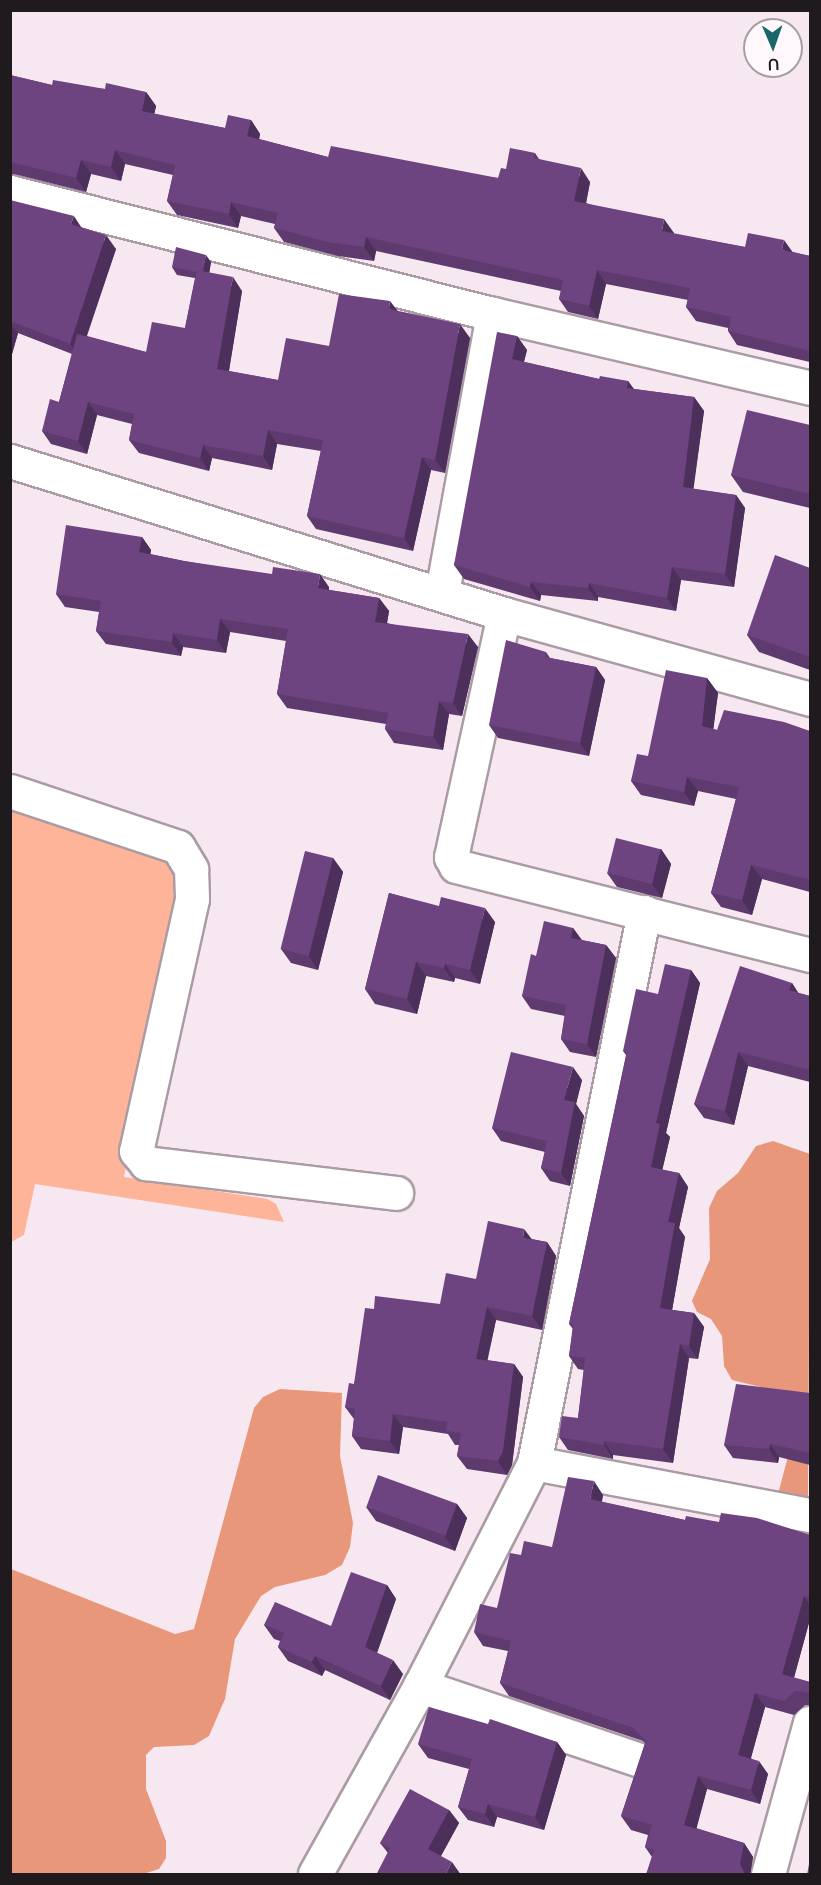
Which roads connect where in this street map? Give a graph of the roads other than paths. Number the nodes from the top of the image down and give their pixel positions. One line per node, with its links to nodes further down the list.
1 (10, 192): 2 (street)
2 (494, 314): 3 (street); 5 (street)
3 (810, 388)
4 (10, 462): 5 (street)
5 (442, 592): 6 (street)
6 (504, 614): 7 (street); 9 (street)
7 (810, 699)
8 (10, 790): 11 (street)
9 (644, 912): 10 (street); 12 (street)
10 (810, 955)
11 (396, 1193)
12 (534, 1463): 13 (street); 14 (street)
13 (810, 1515)
14 (420, 1686): 16 (street); 17 (street)
15 (810, 1723): 18 (street)
16 (637, 1759)
17 (315, 1875)
18 (768, 1875)

